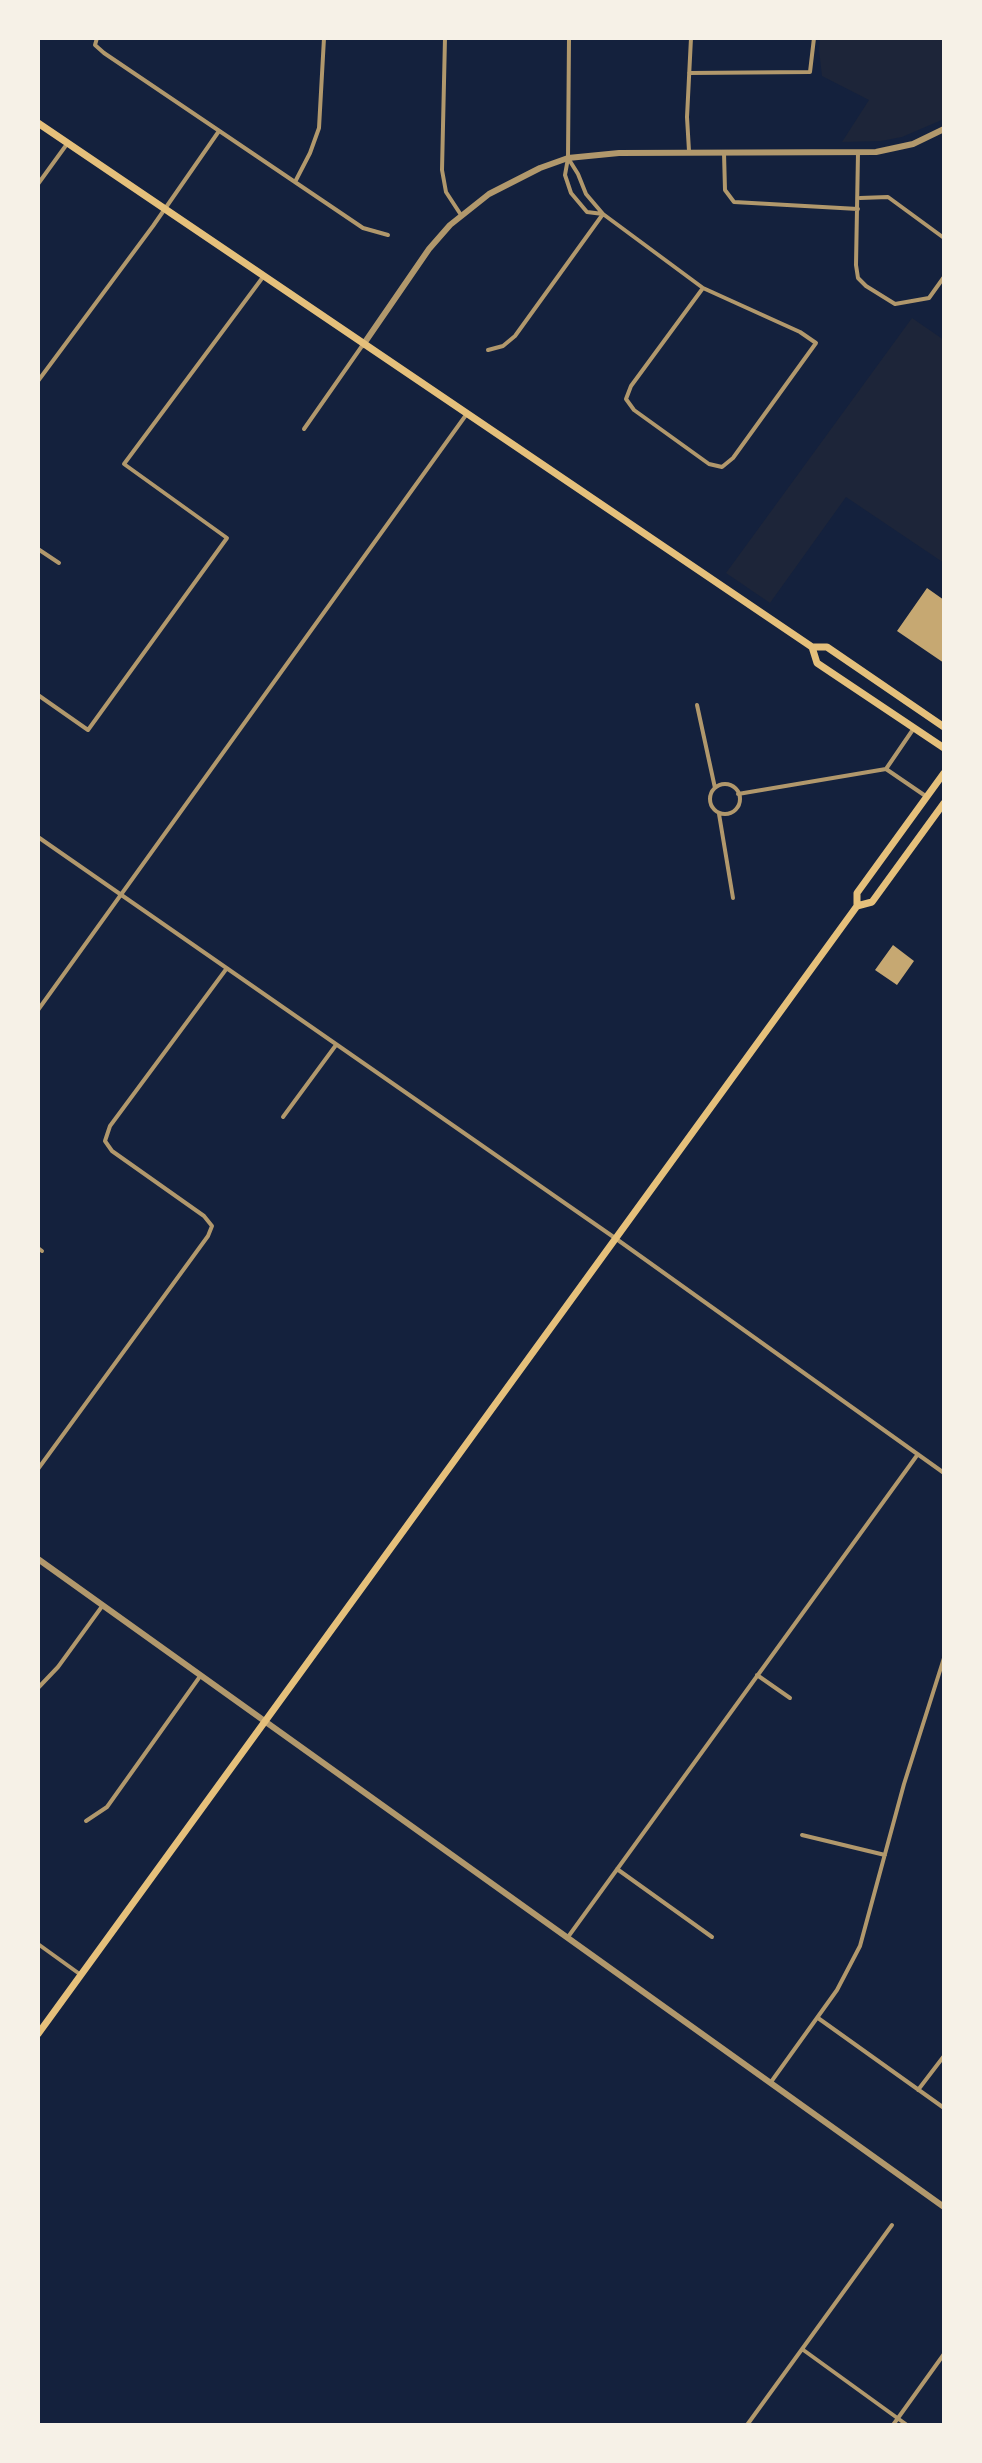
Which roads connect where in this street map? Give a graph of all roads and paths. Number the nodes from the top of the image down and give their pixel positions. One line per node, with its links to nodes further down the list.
1 (97, 38): 10 (street)
2 (324, 38): 16 (street)
3 (445, 38): 22 (street)
4 (569, 38): 15 (street)
5 (691, 38): 7 (street)
6 (814, 38): 7 (street)
7 (689, 73): 12 (street)
8 (38, 123): 11 (main road)
9 (944, 129): 14 (street)
10 (219, 131): 16 (street); 19 (street)
11 (68, 143): 17 (street); 19 (main road)
12 (690, 152): 13 (street); 15 (street)
13 (724, 153): 14 (street); 20 (street)
14 (858, 153): 18 (street)
15 (568, 158): 21 (street); 21 (street); 22 (street)
16 (295, 182): 23 (street)
17 (38, 184)
18 (859, 198): 20 (street); 24 (street)
19 (165, 209): 25 (main road); 30 (street)
20 (858, 209): 26 (street)
21 (603, 214): 27 (street); 29 (street)
22 (461, 215): 28 (street)
23 (388, 235)
24 (944, 238)
25 (263, 276): 28 (main road); 36 (street)
26 (944, 277)
27 (703, 288): 27 (street)
28 (363, 345): 31 (main road); 32 (street)
29 (488, 350)
30 (38, 381)
31 (467, 414): 35 (main road); 49 (street)
32 (304, 429)
33 (38, 549): 34 (street)
34 (59, 563)
35 (812, 647): 38 (main road); 39 (main road)
36 (38, 695)
37 (697, 705): 43 (street)
38 (944, 727)
39 (914, 728): 40 (main road); 41 (street)
40 (944, 748)
41 (886, 769): 44 (street); 45 (street)
42 (944, 773): 45 (main road)
43 (715, 788): 44 (street); 47 (street)
44 (738, 794): 47 (street)
45 (927, 798): 51 (main road)
46 (944, 803): 51 (main road)
47 (719, 813): 50 (street)
48 (38, 837): 49 (street)
49 (121, 895): 52 (street); 53 (street)
50 (733, 898)
51 (857, 906): 56 (main road)
52 (227, 968): 54 (street); 58 (street)
53 (38, 1010)
54 (336, 1044): 55 (street); 56 (street)
55 (283, 1117)
56 (615, 1238): 57 (street); 67 (main road)
57 (918, 1454): 59 (street); 64 (street)
58 (38, 1469)
59 (944, 1473)
60 (38, 1559): 61 (street)
61 (103, 1605): 63 (street); 65 (street)
62 (944, 1658): 70 (street)
63 (201, 1675): 67 (street); 68 (street)
64 (757, 1675): 66 (street); 71 (street)
65 (38, 1688)
66 (790, 1698)
67 (264, 1720): 72 (street); 75 (main road)
68 (86, 1821)
69 (802, 1835): 70 (street)
70 (886, 1855): 76 (street)
71 (617, 1869): 72 (street); 73 (street)
72 (568, 1937): 79 (street)
73 (712, 1937)
74 (38, 1944): 75 (street)
75 (81, 1975): 77 (main road)
76 (818, 2018): 79 (street); 80 (street)
77 (38, 2034)
78 (944, 2056): 80 (street)
79 (771, 2082): 82 (street)
80 (918, 2090): 81 (street)
81 (944, 2108)
82 (944, 2207)
83 (892, 2225): 84 (street)
84 (802, 2349): 86 (street); 87 (street)
85 (944, 2354): 86 (street)
86 (898, 2419): 88 (street); 89 (street)
87 (747, 2425)
88 (893, 2425)
89 (907, 2425)

